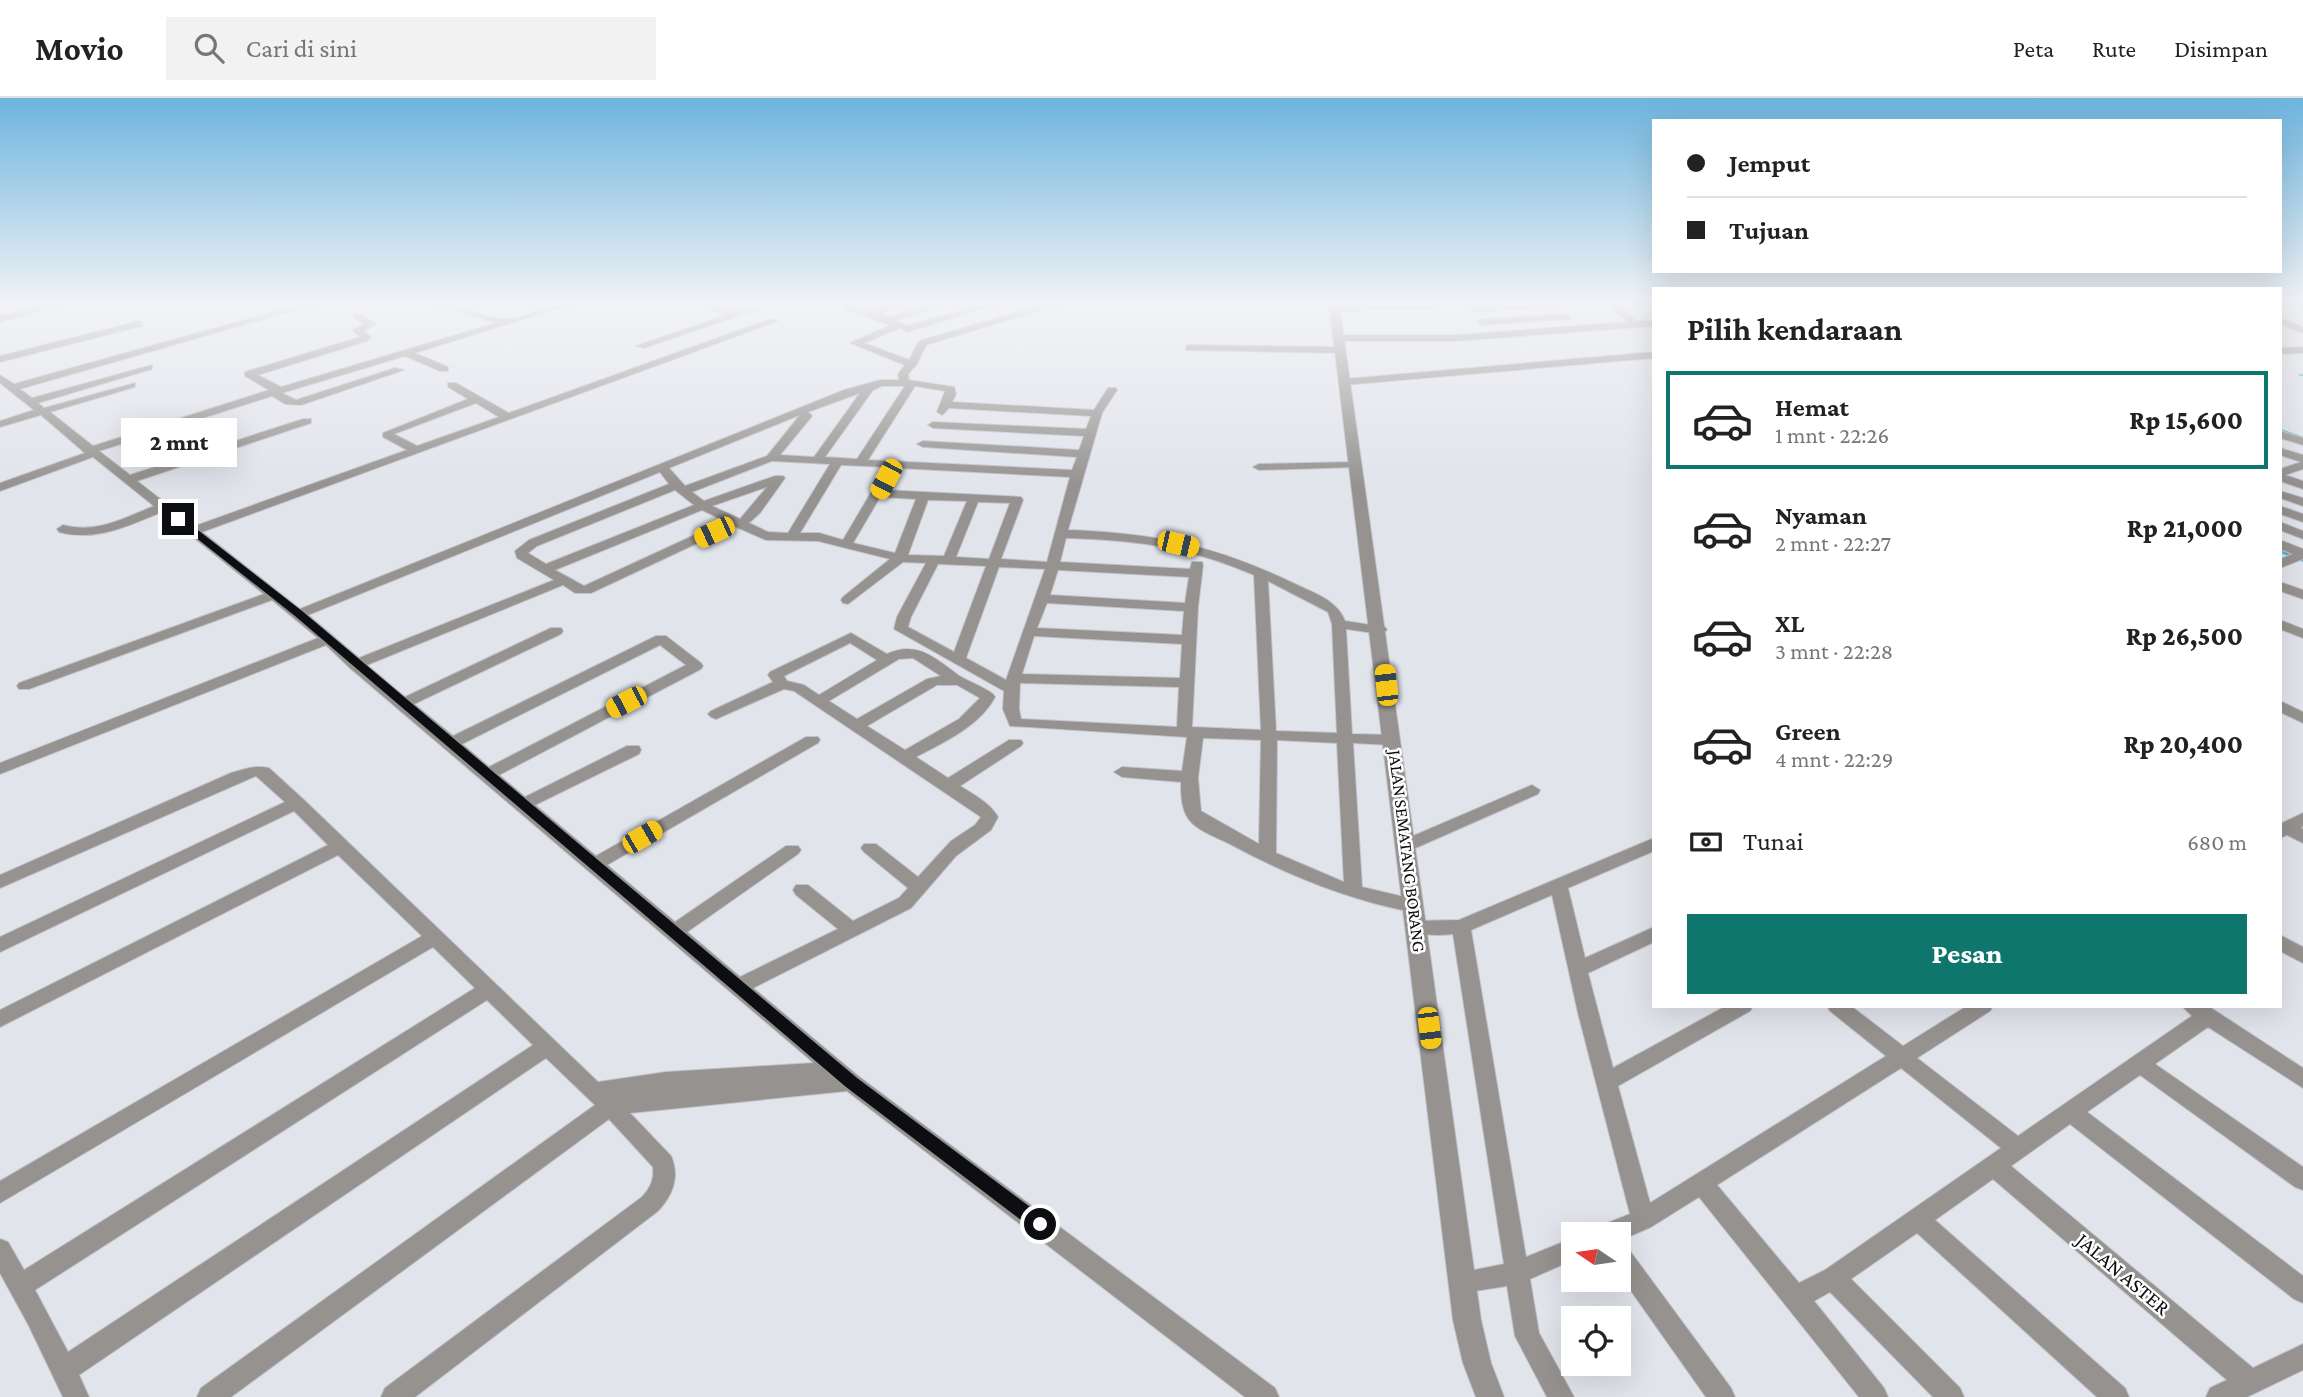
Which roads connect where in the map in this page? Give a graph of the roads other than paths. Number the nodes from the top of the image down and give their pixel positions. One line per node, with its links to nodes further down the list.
1 (116, 364): 19 (street)
2 (283, 364): 18 (street)
3 (366, 364): 18 (street)
4 (431, 364): 10 (street)
5 (652, 364): 24 (street)
6 (912, 364): 13 (street)
7 (1338, 364): 12 (street, JALAN SEMATANG BORANG)
8 (1555, 364): 12 (street)
9 (148, 367): 19 (street)
10 (444, 369)
11 (399, 370): 18 (street)
12 (1344, 382): 43 (street, JALAN SEMATANG BORANG)
13 (909, 383): 16 (street); 21 (street); 41 (street)
14 (131, 385): 19 (street)
15 (452, 385): 20 (street)
16 (869, 388): 22 (street); 39 (street)
17 (1112, 390): 23 (street)
18 (276, 391): 33 (street)
19 (16, 394): 26 (street); 33 (street)
20 (477, 399): 24 (street); 32 (street)
21 (947, 405): 23 (street); 27 (street)
22 (801, 411): 36 (street); 45 (street)
23 (1097, 413): 28 (street)
24 (506, 416): 32 (street)
25 (307, 421): 51 (street)
26 (0, 424)
27 (933, 425): 28 (street); 31 (street)
28 (1091, 433): 35 (street)
29 (2282, 434): 30 (street)
30 (2303, 442)
31 (923, 444): 35 (street); 44 (street)
32 (414, 449): 69 (street)
33 (91, 452): 51 (street); 55 (street)
34 (2282, 452): 37 (street)
35 (1084, 454): 48 (street)
36 (771, 458): 38 (street); 56 (street)
37 (2303, 459)
38 (792, 460): 39 (street); 52 (street)
39 (817, 461): 40 (street)
40 (838, 461): 41 (street); 72 (street)
41 (860, 463): 42 (street)
42 (894, 465): 44 (street); 57 (street)
43 (1355, 465): 46 (street); 94 (street, JALAN SEMATANG BORANG)
44 (909, 466): 54 (street)
45 (662, 467): 56 (street); 91 (street)
46 (1259, 467)
47 (2298, 467): 49 (street)
48 (1077, 474): 54 (street); 70 (street)
49 (2282, 474)
50 (2282, 476): 53 (street)
51 (130, 479): 63 (street)
52 (778, 479): 62 (street); 66 (street)
53 (2303, 485)
54 (1023, 486): 60 (street); 79 (street)
55 (0, 487)
56 (680, 488): 62 (street); 81 (street)
57 (878, 493): 59 (street); 73 (street)
58 (2282, 495): 61 (street)
59 (922, 496): 60 (street); 76 (street)
60 (974, 498): 78 (street)
61 (2303, 502)
62 (702, 506): 66 (street); 81 (street)
63 (163, 507): 68 (street); 69 (street)
64 (2282, 511): 65 (street)
65 (2303, 518)
66 (738, 523): 72 (street); 84 (street)
67 (2282, 527): 71 (street)
68 (63, 529)
69 (193, 531): 86 (street)
70 (1059, 534): 75 (street); 80 (street)
71 (2303, 535)
72 (792, 536): 73 (street)
73 (846, 545): 76 (street)
74 (2282, 546): 77 (street)
75 (1200, 549): 82 (street); 83 (street)
76 (900, 558): 78 (street); 89 (street)
77 (2297, 558)
78 (942, 559): 79 (street); 101 (street)
79 (995, 561): 80 (street); 101 (street)
80 (1051, 566): 82 (street); 88 (street)
81 (545, 569): 84 (street)
82 (1195, 573): 90 (street)
83 (1261, 575): 92 (street); 114 (street)
84 (562, 581): 103 (street)
85 (2282, 587): 87 (street)
86 (275, 594): 91 (street); 108 (street)
87 (2303, 595)
88 (1042, 599): 90 (street); 96 (street)
89 (848, 600)
90 (1191, 607): 100 (street)
91 (298, 614): 99 (street)
92 (1343, 625): 94 (street); 115 (street)
93 (2282, 625): 97 (street)
94 (1373, 629): 116 (street, JALAN SEMATANG BORANG)
95 (556, 631): 110 (street)
96 (1028, 632): 100 (street); 105 (street)
97 (2299, 632): 98 (street)
98 (2282, 637)
99 (326, 640): 103 (street); 122 (street)
100 (1191, 640): 106 (street)
101 (958, 659): 105 (street)
102 (887, 660): 104 (street); 107 (street); 109 (street)
103 (355, 664): 110 (street)
104 (954, 679): 112 (street); 121 (street)
105 (1013, 683): 106 (street); 113 (street)
106 (1186, 683): 113 (street)
107 (782, 684): 109 (street); 111 (street)
108 (24, 685)
109 (821, 700): 112 (street)
110 (402, 704): 119 (street)
111 (716, 714)
112 (858, 725): 121 (street)
113 (1190, 732): 114 (street); 125 (street)
114 (1269, 736): 115 (street); 137 (street)
115 (1350, 738): 116 (street); 143 (street)
116 (1385, 739): 133 (street, JALAN SEMATANG BORANG)
117 (812, 740): 138 (street)
118 (1015, 743): 126 (street)
119 (450, 744): 124 (street); 124 (street)
120 (633, 750): 129 (street)
121 (904, 757): 126 (street)
122 (0, 769)
123 (1122, 772): 125 (street)
124 (486, 775): 129 (street)
125 (1190, 777): 137 (street)
126 (948, 786): 141 (street)
127 (1532, 790): 133 (street)
128 (297, 803): 132 (street); 139 (street); 152 (street)
129 (522, 804): 138 (street)
130 (2303, 819): 131 (street)
131 (2290, 832)
132 (341, 846): 150 (street); 161 (street)
133 (1405, 846): 144 (street, JALAN SEMATANG BORANG)
134 (870, 848): 141 (street)
135 (792, 850): 148 (street)
136 (1650, 851): 140 (street)
137 (1267, 857): 143 (street)
138 (594, 865): 148 (street)
139 (0, 883)
140 (1559, 887): 146 (street); 154 (street)
141 (920, 888): 147 (street)
142 (802, 890): 147 (street)
143 (1353, 892): 144 (street)
144 (1406, 904): 145 (street, JALAN SEMATANG BORANG)
145 (1417, 926): 146 (street); 183 (street, JALAN SEMATANG BORANG)
146 (1461, 927): 181 (street)
147 (852, 930): 155 (street)
148 (674, 932): 155 (street)
149 (1652, 935): 154 (street)
150 (436, 937): 156 (street); 174 (street)
151 (2282, 943): 153 (street)
152 (0, 945)
153 (2301, 953)
154 (1578, 970): 167 (street)
155 (740, 986): 165 (street)
156 (489, 989): 162 (street); 184 (street)
157 (1740, 1008): 167 (street)
158 (1839, 1008): 163 (street)
159 (1980, 1008): 163 (street)
160 (2200, 1011): 164 (street); 166 (street)
161 (0, 1019)
162 (548, 1046): 168 (street); 188 (street)
163 (1900, 1058): 170 (street); 173 (street)
164 (2140, 1064): 169 (street); 172 (street)
165 (844, 1076): 168 (street); 193 (street)
166 (2303, 1079)
167 (1606, 1082): 176 (street)
168 (602, 1098): 191 (street); 192 (street)
169 (2070, 1112): 170 (street); 185 (street)
170 (2018, 1149): 171 (street)
171 (1994, 1166): 175 (street); 189 (street, JALAN ASTER)
172 (2303, 1180)
173 (1701, 1183): 176 (street); 186 (street)
174 (0, 1193)
175 (1918, 1219): 182 (street); 199 (street)
176 (1643, 1220): 177 (street)
177 (1631, 1225)
178 (0, 1250): 184 (street)
179 (1561, 1254): 181 (street)
180 (1631, 1272): 196 (street)
181 (1516, 1273): 183 (street); 195 (street)
182 (1833, 1278): 186 (street); 198 (street)
183 (1462, 1282): 194 (street, JALAN SEMATANG BORANG)
184 (20, 1286): 188 (street)
185 (2303, 1291)
186 (1796, 1298): 197 (street)
187 (2303, 1357): 189 (street)
188 (63, 1370): 190 (street)
189 (2251, 1383): 200 (street)
190 (76, 1397)
191 (210, 1397)
192 (394, 1397)
193 (1266, 1397)
194 (1490, 1397)
195 (1562, 1397)
196 (1722, 1397)
197 (1875, 1397)
198 (1951, 1397)
199 (2116, 1397)
200 (2219, 1397)

